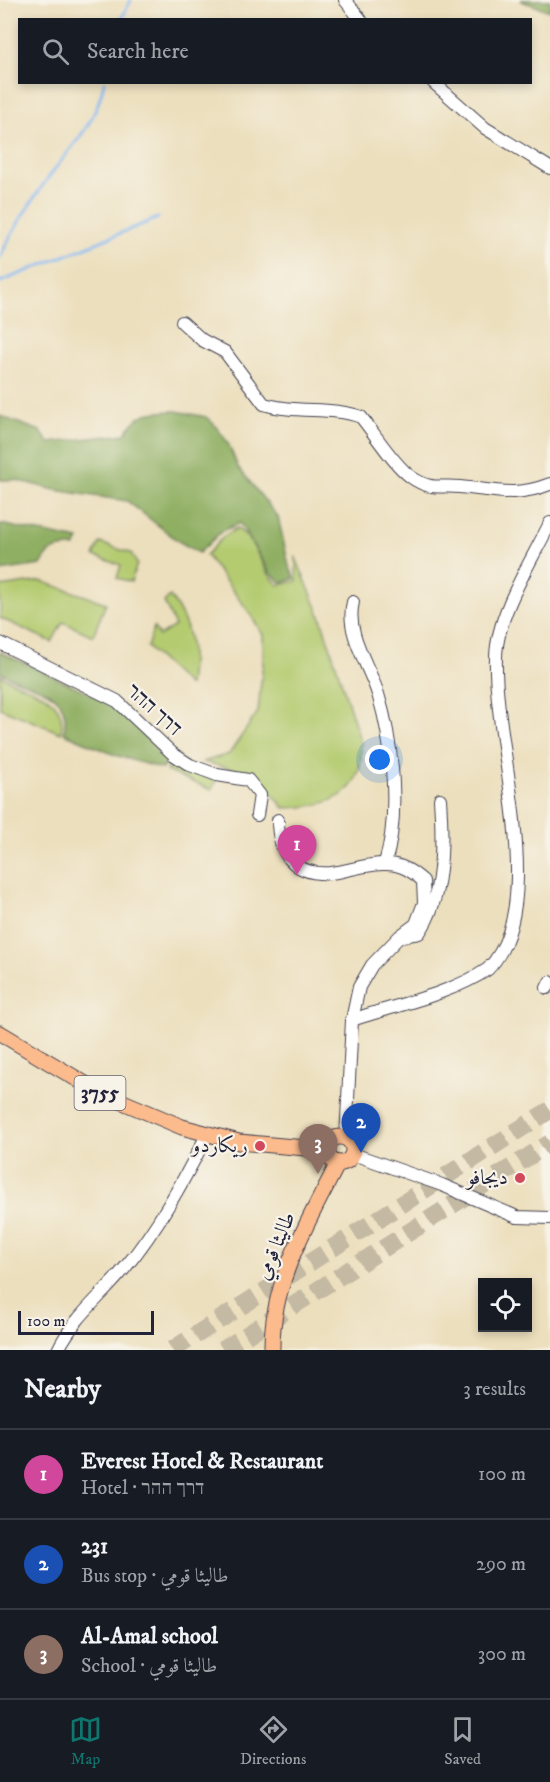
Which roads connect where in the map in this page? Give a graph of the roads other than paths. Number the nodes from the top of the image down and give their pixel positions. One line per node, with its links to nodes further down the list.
1 (345, 0): 2 (street)
2 (359, 18)
3 (435, 84): 4 (street)
4 (550, 168)
5 (182, 322): 6 (street)
6 (550, 484)
7 (550, 523): 15 (street)
8 (353, 602): 13 (street)
9 (0, 643): 11 (street, דרך ההר)
10 (441, 799): 14 (street)
11 (257, 815)
12 (278, 820): 13 (street)
13 (385, 863): 14 (street)
14 (400, 936): 15 (street)
15 (352, 1020): 18 (street)
16 (0, 1033): 17 (main road, 3755)
17 (208, 1133): 19 (main road, 3755); 23 (street)
18 (346, 1139): 19 (main road); 20 (main road)
19 (328, 1150): 21 (main road)
20 (353, 1154): 21 (main road); 22 (street)
21 (338, 1163): 24 (main road, طاليثا قومي)
22 (550, 1218)
23 (57, 1350)
24 (272, 1350)

